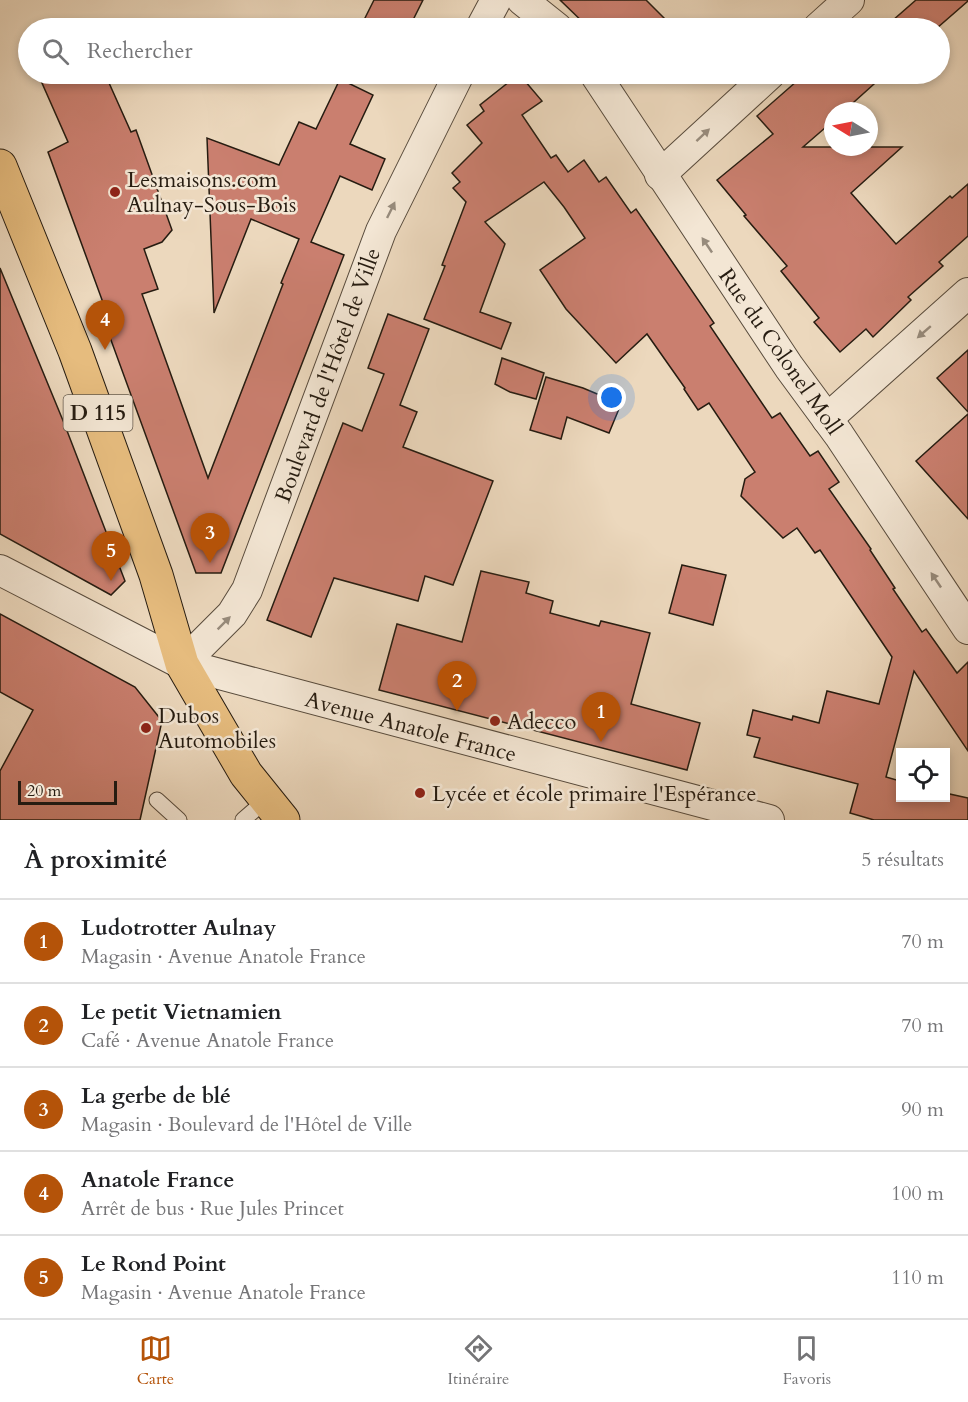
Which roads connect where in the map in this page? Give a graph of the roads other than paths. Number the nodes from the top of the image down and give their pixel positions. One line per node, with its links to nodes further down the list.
1 (496, 0): 4 (street)
2 (522, 0): 5 (street)
3 (849, 0): 6 (street)
4 (486, 18)
5 (544, 18)
6 (829, 18)
7 (454, 84): 16 (street, Boulevard de l'Hôtel de Ville, one-way to 7)
8 (601, 84): 11 (street, Rue du Colonel Moll)
9 (759, 84): 11 (street, one-way to 9)
10 (0, 166): 16 (main road, D 115)
11 (660, 175): 13 (street, Rue du Colonel Moll, one-way to 11)
12 (968, 293): 13 (street, one-way to 13)
13 (827, 419): 15 (street, Rue du Colonel Moll, one-way to 13)
14 (0, 570): 16 (street, Avenue Anatole France)
15 (968, 628)
16 (182, 664): 18 (main road, D 115); 20 (street, Avenue Anatole France)
17 (157, 800): 19 (lane)
18 (264, 813)
19 (179, 820)
20 (768, 820)

